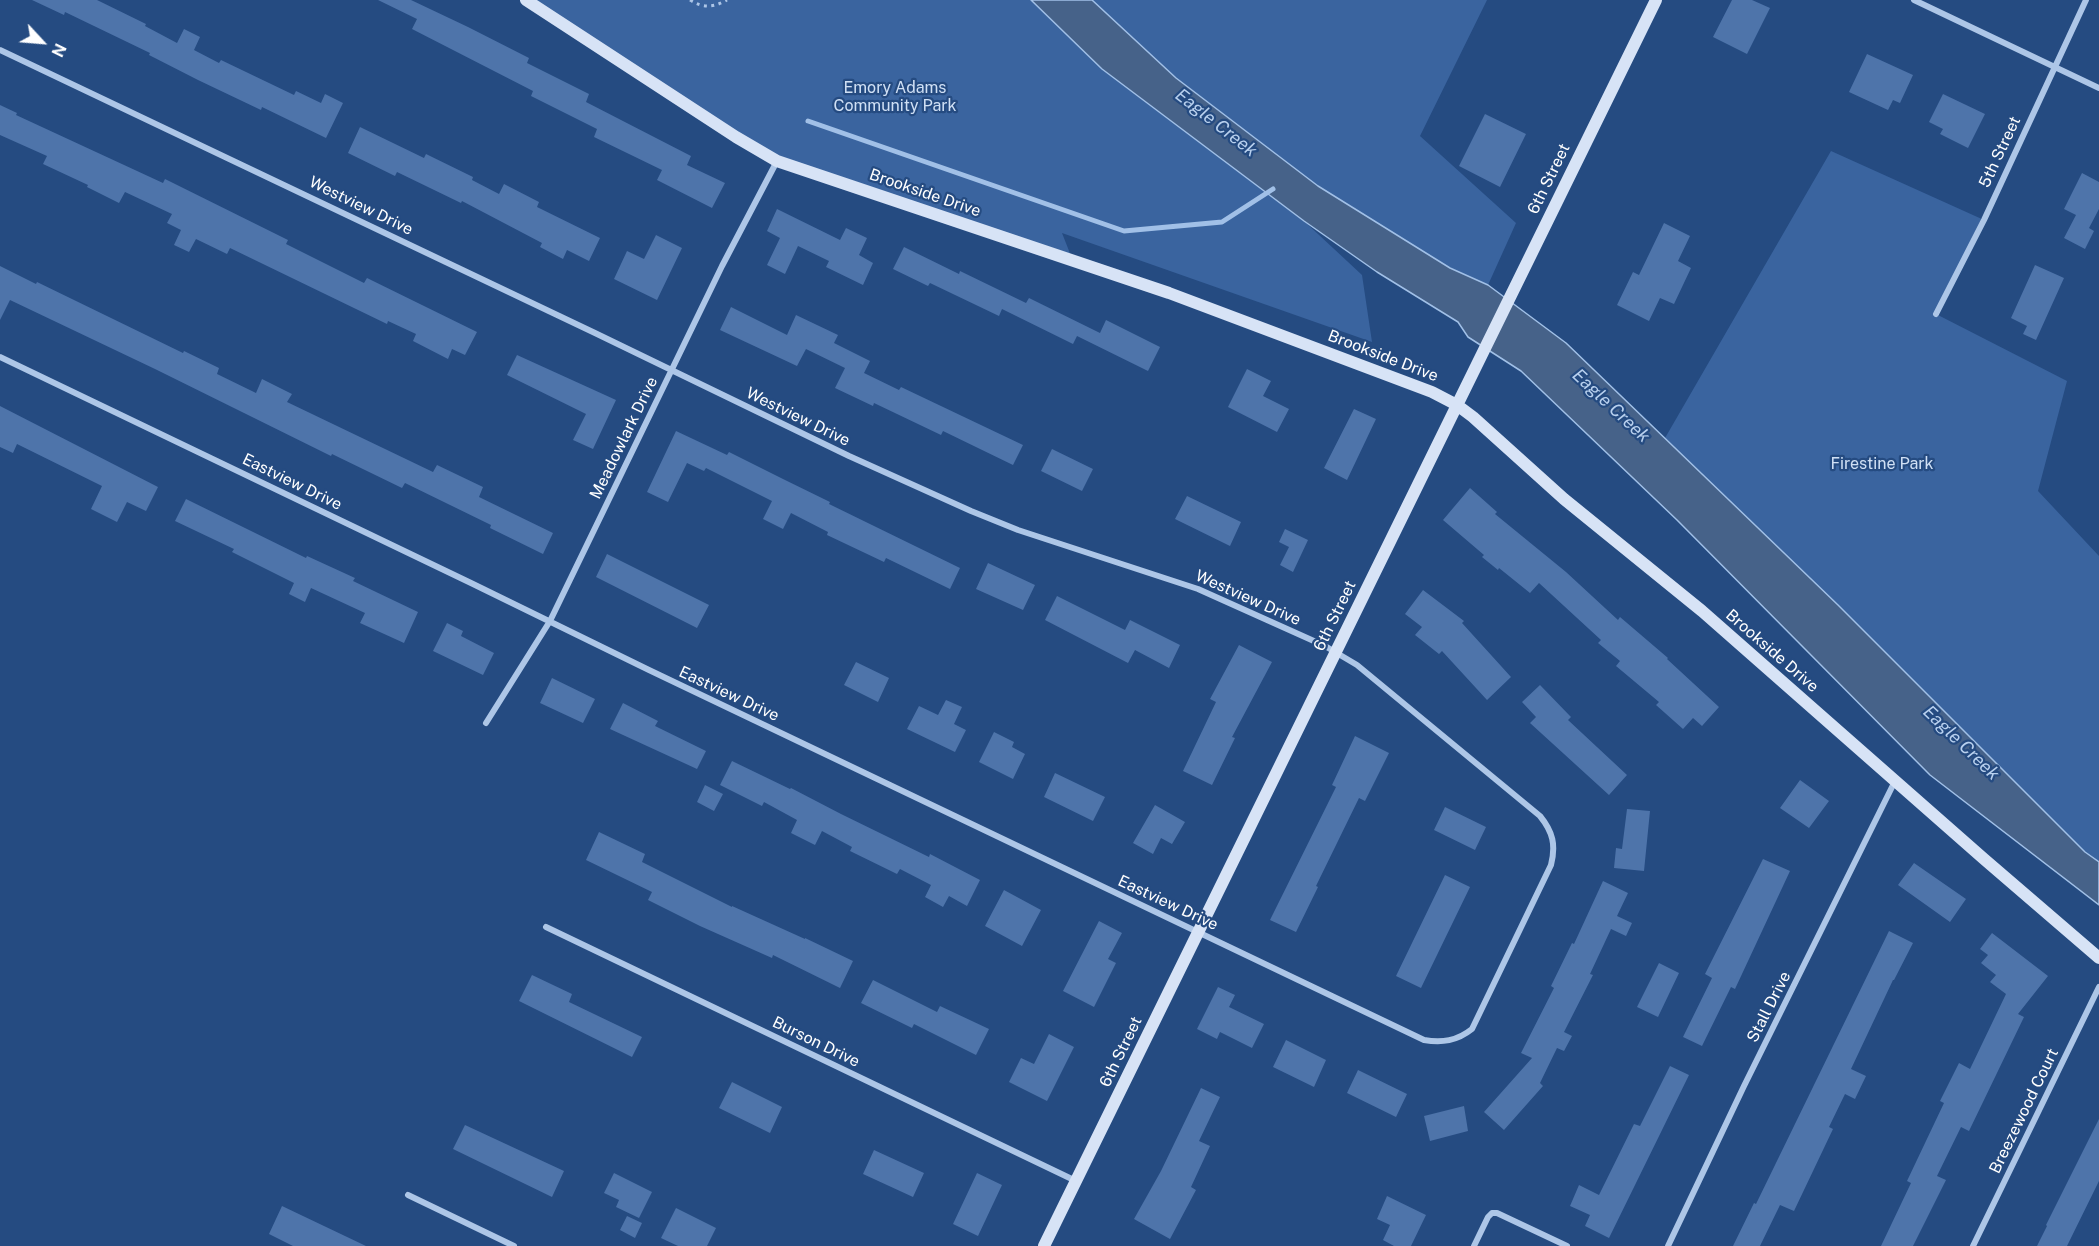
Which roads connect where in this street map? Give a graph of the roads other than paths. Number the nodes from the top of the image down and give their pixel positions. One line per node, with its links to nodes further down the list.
1 (526, 0): 8 (street, Brookside Drive)
2 (1656, 0): 12 (street, 6th Street)
3 (1914, 0): 6 (street)
4 (2086, 0): 6 (street, 5th Street)
5 (0, 50): 11 (street, Westview Drive)
6 (2054, 66): 7 (street); 9 (street, 5th Street)
7 (2099, 88)
8 (777, 160): 11 (street, Meadowlark Drive); 12 (street, Brookside Drive)
9 (1936, 314)
10 (0, 357): 13 (street, Eastview Drive)
11 (671, 371): 13 (street, Meadowlark Drive); 14 (street, Westview Drive)
12 (1457, 405): 14 (street, 6th Street); 16 (street, Brookside Drive)
13 (549, 621): 15 (street, Meadowlark Drive); 18 (street, Eastview Drive)
14 (1335, 652): 18 (street, 6th Street); 21 (street, Westview Drive)
15 (486, 723)
16 (1895, 781): 19 (street, Brookside Drive); 28 (street, Stall Drive)
17 (546, 927): 22 (street, Burson Drive)
18 (1198, 932): 21 (street, Eastview Drive); 22 (street, 6th Street)
19 (2099, 958)
20 (2099, 987): 29 (street, Breezewood Court)
21 (1450, 1041)
22 (1076, 1181): 25 (street, 6th Street)
23 (408, 1195): 24 (street)
24 (514, 1246)
25 (1044, 1246)
26 (1474, 1246): 27 (street)
27 (1567, 1246)
28 (1668, 1246)
29 (1973, 1246)

